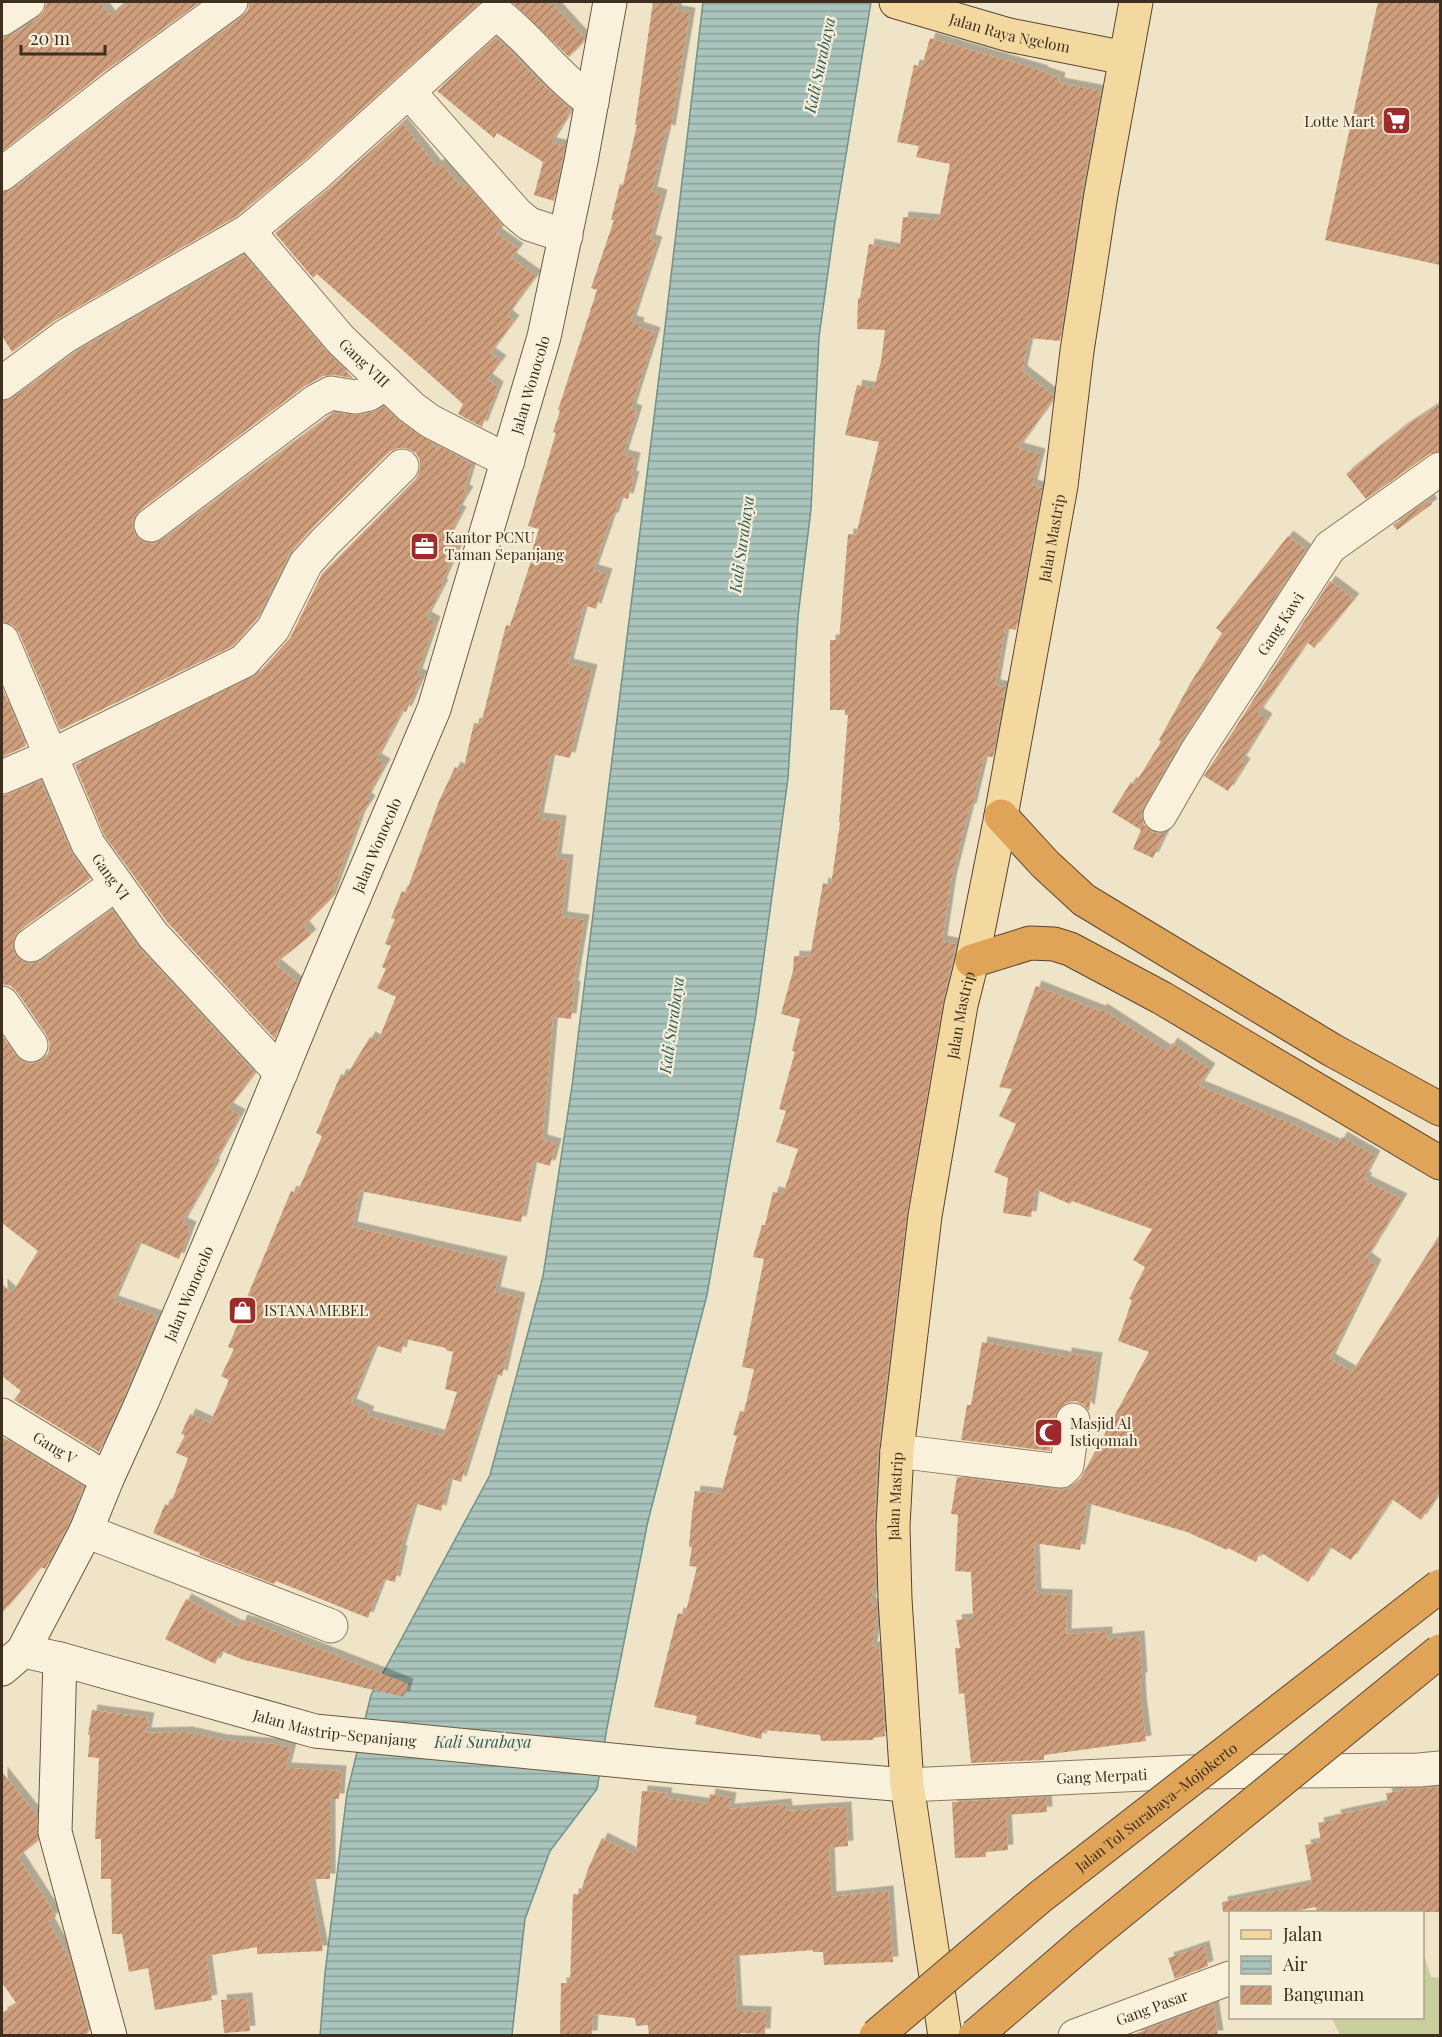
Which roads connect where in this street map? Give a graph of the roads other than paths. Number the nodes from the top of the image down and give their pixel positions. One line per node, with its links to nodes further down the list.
1 (28, 2): 6 (street)
2 (231, 2): 10 (street)
3 (610, 2): 9 (street, Jalan Wonocolo)
4 (896, 2): 7 (main road, Jalan Raya Ngelom)
5 (1136, 2): 7 (main road, Jalan Mastrip)
6 (2, 19)
7 (1125, 58): 23 (main road, Jalan Mastrip)
8 (409, 92): 9 (street); 11 (street); 12 (street)
9 (592, 102): 12 (street, Jalan Wonocolo)
10 (2, 174)
11 (248, 231): 13 (street); 14 (street, Gang VIII)
12 (566, 236): 15 (street, Jalan Wonocolo)
13 (2, 383)
14 (386, 383): 15 (street, Gang VIII); 18 (street)
15 (508, 461): 29 (street, Jalan Wonocolo)
16 (402, 466): 20 (street)
17 (1440, 469): 22 (street, Gang Kawi)
18 (151, 525)
19 (2, 640): 20 (street, Gang VI)
20 (51, 756): 21 (street); 24 (street, Gang VI)
21 (2, 777)
22 (1160, 815)
23 (1001, 816): 26 (main road, Jalan Mastrip); 30 (highway)
24 (116, 884): 25 (street); 29 (street, Gang VI)
25 (31, 945)
26 (972, 961): 31 (highway); 34 (main road, Jalan Mastrip)
27 (2, 1003): 28 (street)
28 (31, 1045)
29 (280, 1073): 35 (street, Jalan Wonocolo)
30 (1440, 1109)
31 (1440, 1163)
32 (2, 1415): 35 (street, Gang V)
33 (1073, 1420): 34 (street)
34 (897, 1451): 43 (main road, Jalan Mastrip)
35 (107, 1479): 36 (street, Jalan Wonocolo)
36 (86, 1532): 38 (street); 41 (street, Jalan Wonocolo)
37 (1440, 1586): 46 (highway, Jalan Tol Surabaya–Mojokerto, bridge)
38 (331, 1626)
39 (1440, 1651): 48 (highway, bridge)
40 (60, 1659): 41 (street, Jalan Mastrip-Sepanjang); 43 (street, Jalan Mastrip-Sepanjang); 45 (street)
41 (12, 1660)
42 (1440, 1768): 43 (street, Gang Merpati)
43 (907, 1785): 47 (main road, Jalan Mastrip)
44 (1229, 1978): 49 (street, Gang Pasar)
45 (110, 2036)
46 (876, 2036)
47 (945, 2036)
48 (975, 2036)
49 (1075, 2036)

